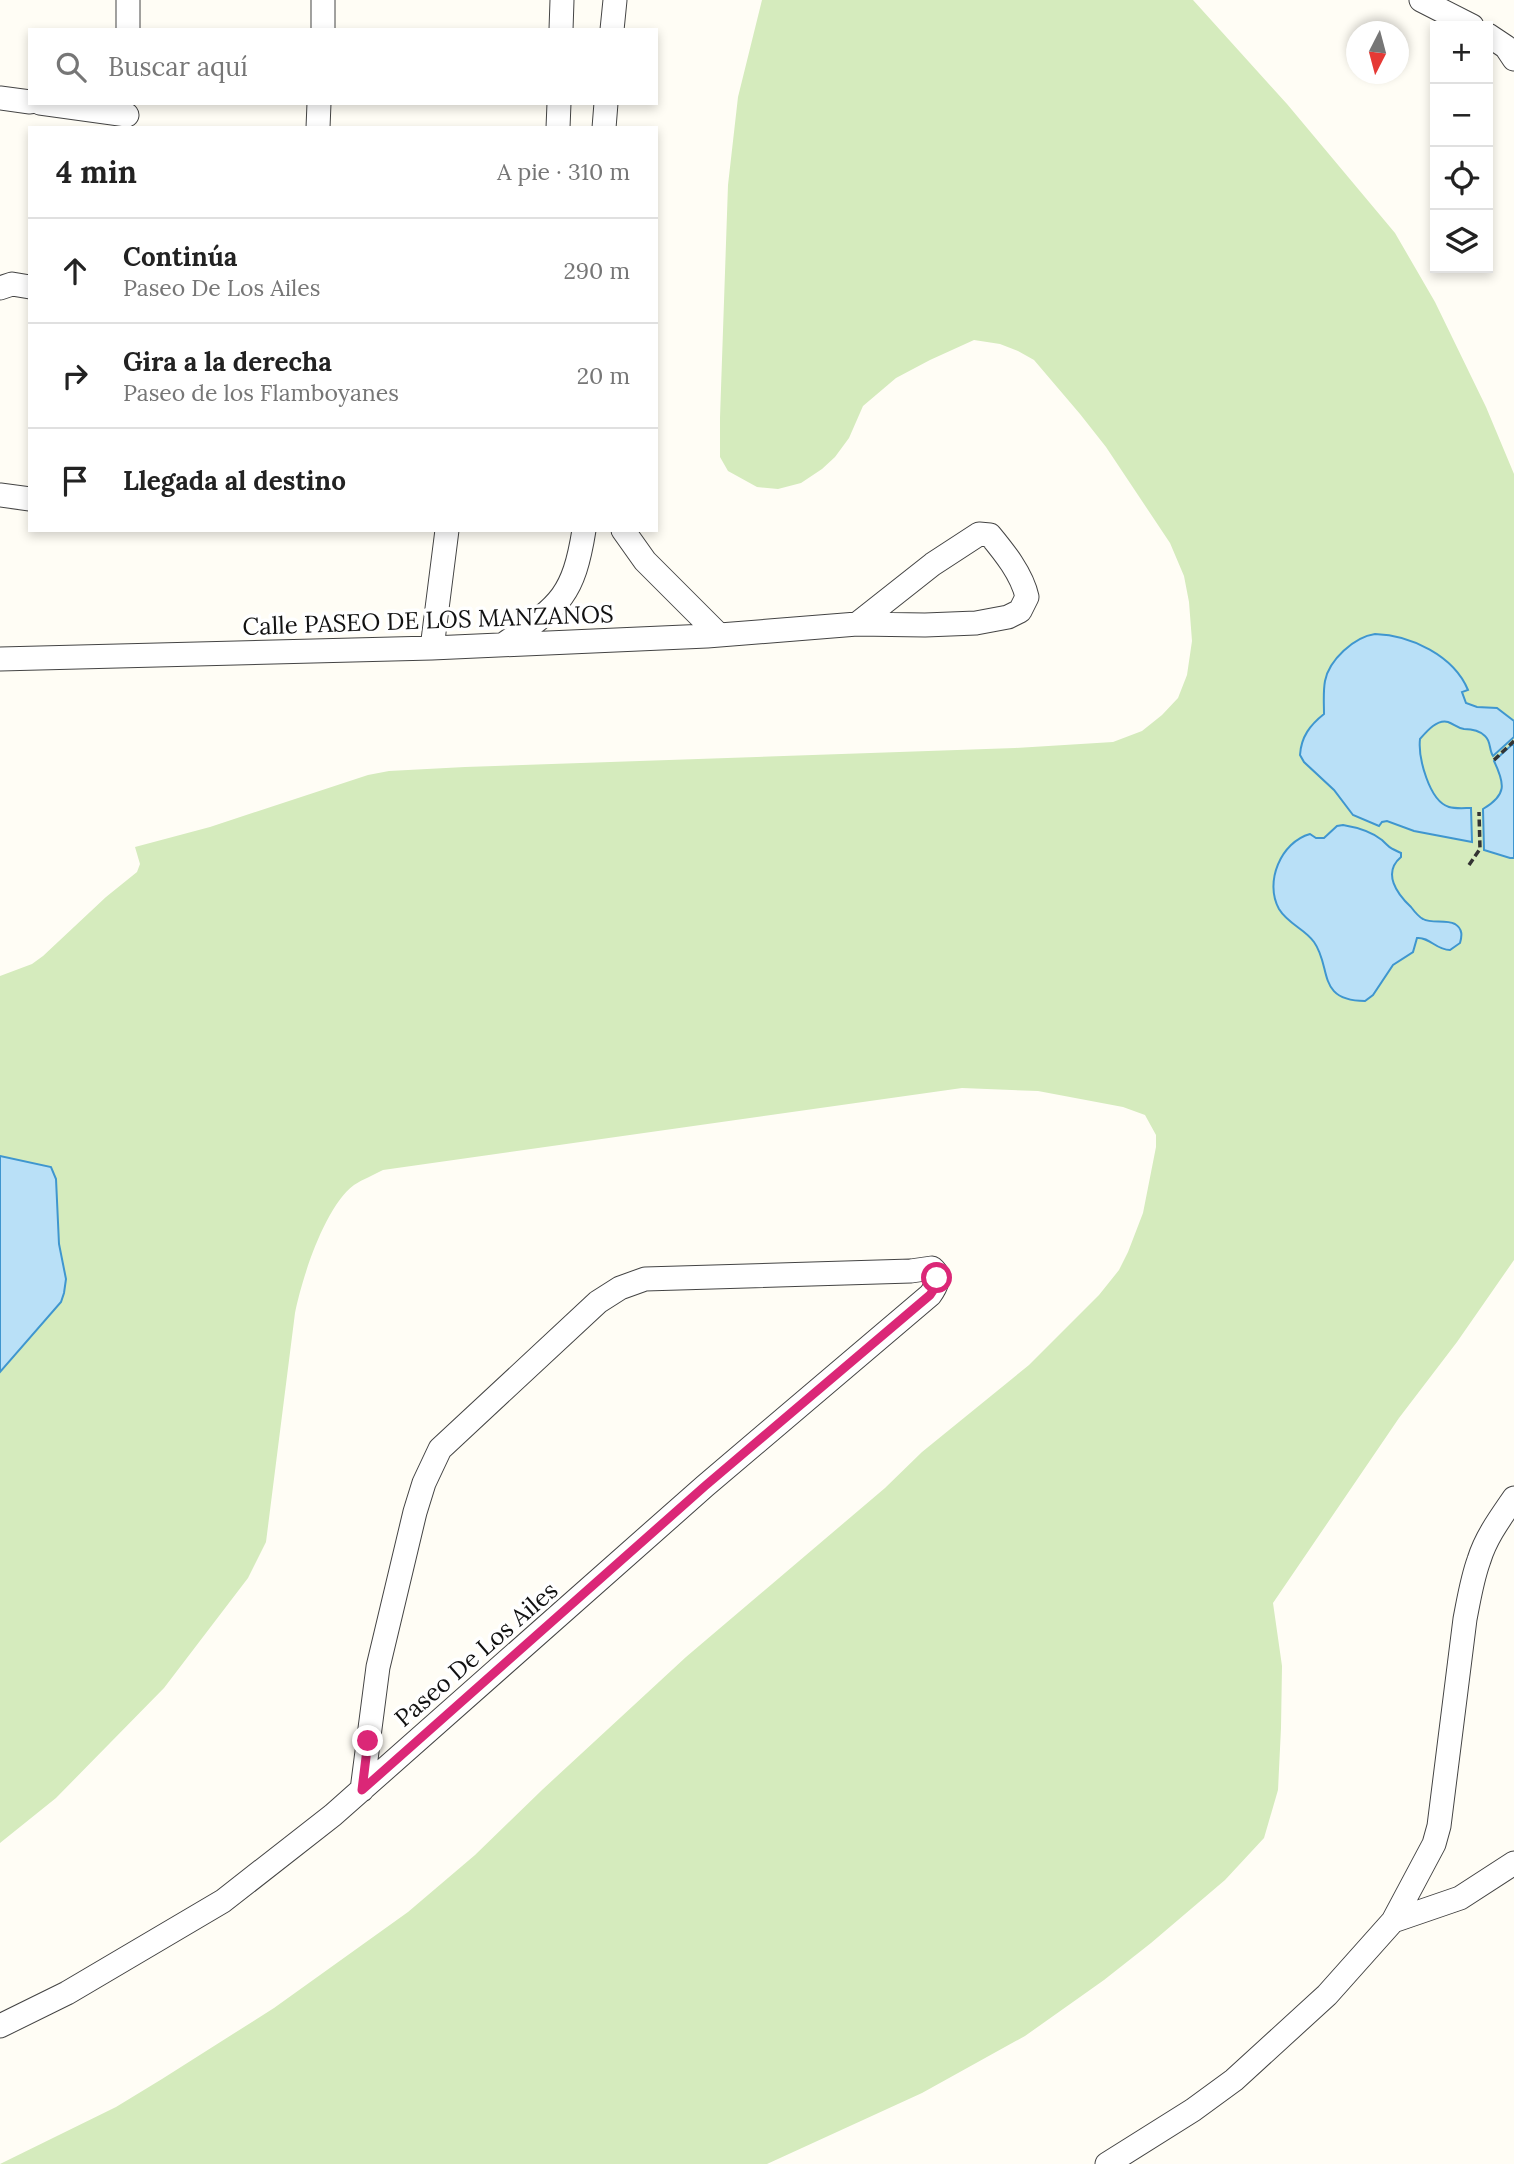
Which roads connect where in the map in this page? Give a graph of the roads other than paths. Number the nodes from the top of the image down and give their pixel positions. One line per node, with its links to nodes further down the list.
1 (128, 0): 7 (street)
2 (323, 0): 8 (street)
3 (562, 0): 9 (street)
4 (615, 0): 10 (street)
5 (1421, 0): 6 (street)
6 (1462, 21)
7 (128, 28)
8 (323, 28)
9 (561, 28)
10 (612, 28)
11 (1493, 38): 12 (street)
12 (1514, 59)
13 (0, 98): 14 (street)
14 (28, 102)
15 (54, 105): 19 (street)
16 (320, 105): 20 (street)
17 (559, 105): 21 (street)
18 (606, 105): 22 (street)
19 (127, 115)
20 (318, 126)
21 (558, 126)
22 (604, 126)
23 (28, 287): 24 (street)
24 (0, 288)
25 (0, 495): 26 (street)
26 (28, 499)
27 (447, 532): 33 (street)
28 (584, 532): 32 (street)
29 (624, 532): 31 (street)
30 (857, 624): 30 (street, Calle PASEO DE LOS MANZANOS); 31 (street, Calle PASEO DE LOS MANZANOS)
31 (719, 635): 32 (street, Calle PASEO DE LOS MANZANOS)
32 (504, 644): 33 (street, Calle PASEO DE LOS MANZANOS)
33 (432, 648): 34 (street, Calle PASEO DE LOS MANZANOS)
34 (0, 659)
35 (1514, 1498): 38 (street)
36 (362, 1790): 36 (street, Paseo De Los Ailes); 39 (street, Paseo De Los Ailes)
37 (1514, 1863): 38 (street)
38 (1393, 1921): 40 (street)
39 (0, 2026)
40 (1107, 2164)

